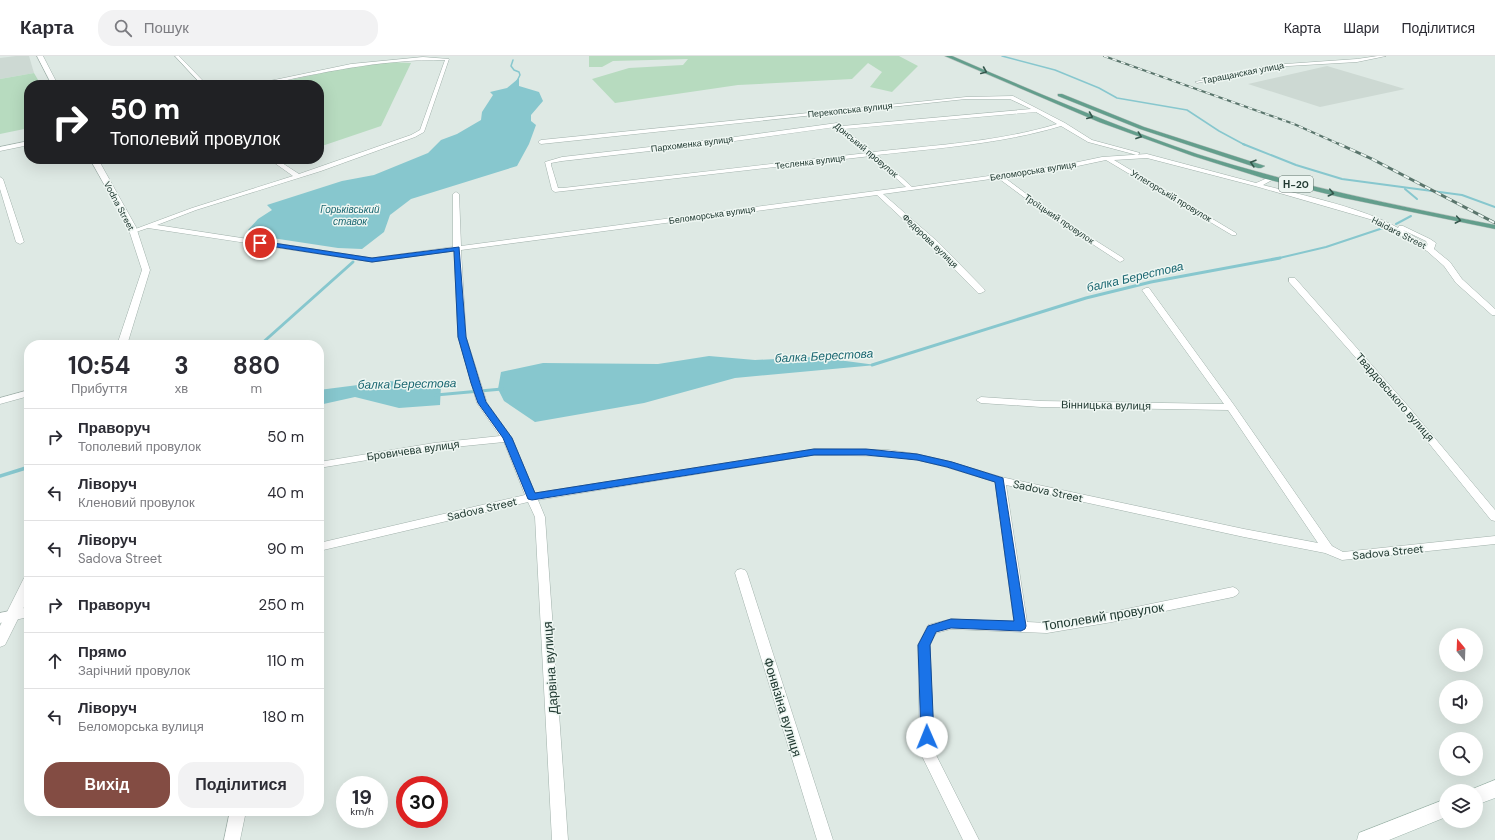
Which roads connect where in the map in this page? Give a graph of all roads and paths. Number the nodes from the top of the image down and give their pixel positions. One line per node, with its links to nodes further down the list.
1 (40, 56): 5 (street)
2 (177, 56): 6 (street)
3 (948, 56): 21 (main road, Н-20, one-way to 21)
4 (1384, 56): 8 (street, Таращанская улица)
5 (52, 80)
6 (200, 80)
7 (280, 80): 27 (street)
8 (1196, 82)
9 (1052, 92): 19 (main road, Н-20)
10 (1037, 110): 11 (street, Перекопська вулиця); 14 (street, Перекопська вулиця); 15 (street, Пархоменка вулиця)
11 (821, 113): 12 (street, Донський провулок); 16 (street, Перекопська вулиця)
12 (826, 117)
13 (832, 121): 15 (street, Донський провулок)
14 (1063, 124): 20 (street, Тесленка вулиця); 22 (street, Перекопська вулиця)
15 (839, 127): 20 (street, Донський провулок); 34 (street, Пархоменка вулиця)
16 (541, 142)
17 (24, 143): 18 (street)
18 (0, 149)
19 (1208, 150): 21 (main road); 26 (main road, Н-20, one-way to 19)
20 (873, 155): 33 (street, Донський провулок); 34 (street, Тесленка вулиця)
21 (1195, 155): 29 (main road, Н-20)
22 (1147, 156): 23 (street, Беломорська вулиця); 32 (street, Беломорська вулиця)
23 (1108, 159): 28 (street, Беломорська вулиця); 41 (street, Углегорськiй провулок)
24 (97, 164): 40 (street, Vodna Street)
25 (279, 164): 27 (street)
26 (1270, 168)
27 (297, 176): 38 (street)
28 (999, 176): 33 (street, Беломорська вулиця); 44 (street, Троїцький провулок)
29 (1272, 178): 32 (street); 39 (main road, Н-20, one-way to 39)
30 (0, 179): 42 (street)
31 (1314, 180): 37 (main road, Н-20)
32 (1257, 185): 48 (street, Haidara Street)
33 (910, 188): 35 (street, Беломорська вулиця)
34 (555, 190)
35 (878, 193): 43 (street, Беломорська вулиця); 47 (street, Федорова вулиця)
36 (456, 194): 43 (street, Дарвіна вулиця)
37 (1495, 219)
38 (148, 226): 40 (street); 43 (street, Беломорська вулиця)
39 (1495, 227)
40 (133, 231): 49 (street, Vodna Street)
41 (1234, 234)
42 (20, 242)
43 (457, 249): 54 (street, Дарвіна вулиця)
44 (1120, 260)
45 (1292, 280): 58 (street, Твардовського вулиця)
46 (1146, 290): 53 (street)
47 (981, 291)
48 (1495, 313)
49 (124, 340)
50 (24, 394): 52 (street)
51 (981, 400): 53 (street, Вінницька вулиця)
52 (0, 401)
53 (1231, 407): 61 (street)
54 (507, 438): 55 (street, Бровичева вулиця); 57 (street, Дарвіна вулиця)
55 (324, 464)
56 (1000, 480): 57 (street, Sadova Street); 61 (street, Sadova Street); 67 (street)
57 (532, 497): 60 (street, Sadova Street); 74 (street, Дарвіна вулиця)
58 (1495, 517)
59 (1495, 540): 61 (street, Sadova Street)
60 (324, 546)
61 (1328, 549)
62 (741, 573): 75 (street, Фонвізіна вулиця)
63 (24, 590): 66 (street)
64 (1233, 592): 67 (street, Тополевий провулок)
65 (24, 613): 66 (street)
66 (6, 617): 68 (street)
67 (1021, 626): 76 (street, Тополевий провулок)
68 (0, 642)
69 (1495, 789): 70 (street)
70 (1483, 793)
71 (1439, 811): 77 (street)
72 (237, 816): 73 (street)
73 (232, 840)
74 (560, 840)
75 (825, 840)
76 (971, 840)
77 (1366, 840)

